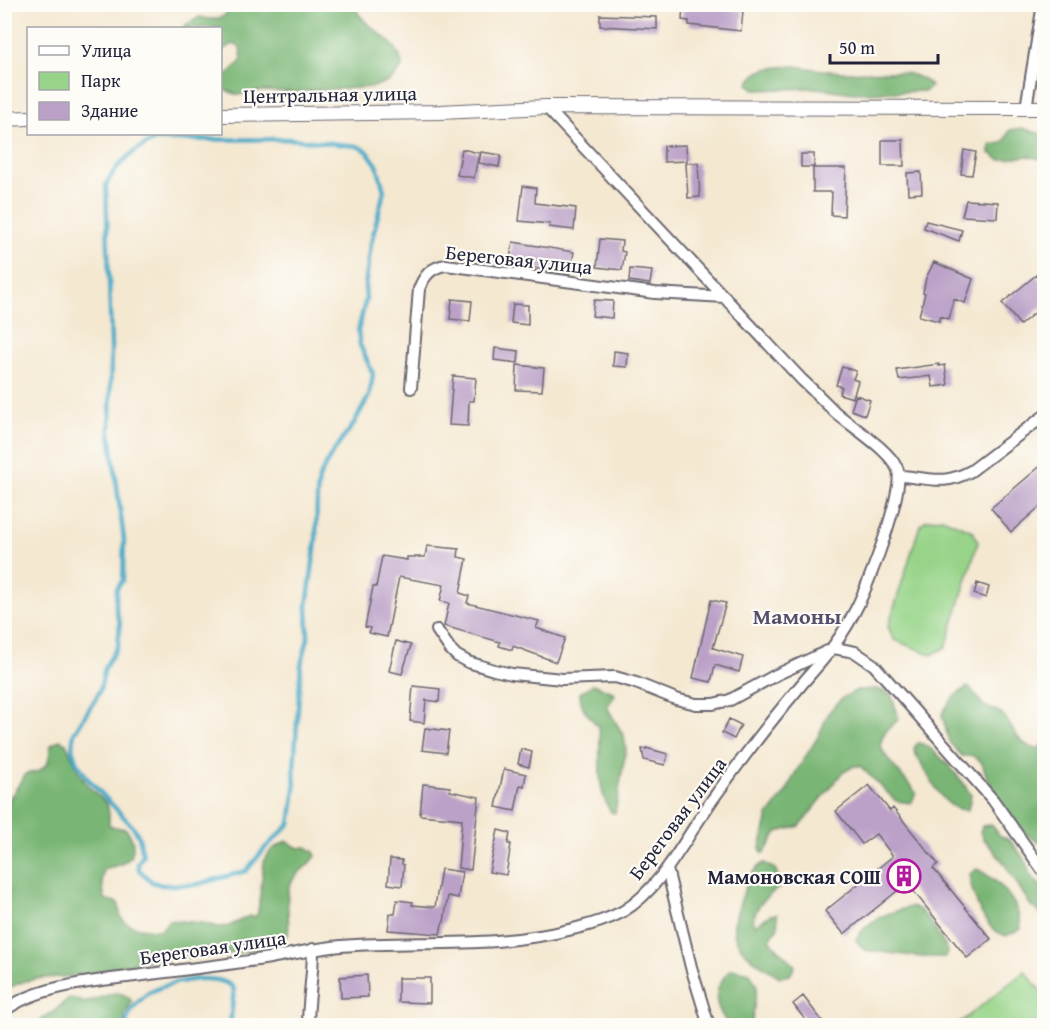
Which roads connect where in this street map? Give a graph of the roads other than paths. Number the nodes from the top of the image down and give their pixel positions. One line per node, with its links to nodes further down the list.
1 (1043, 4): 3 (street)
2 (546, 107): 3 (street, Центральная улица); 5 (street, Центральная улица); 8 (street)
3 (1026, 108): 4 (street, Центральная улица)
4 (1044, 108)
5 (222, 115)
6 (4, 118): 7 (street)
7 (27, 118)
8 (725, 297): 9 (street, Береговая улица); 11 (street)
9 (411, 388)
10 (1044, 416): 11 (street)
11 (901, 476): 13 (street, Береговая улица)
12 (437, 630): 13 (street)
13 (834, 648): 14 (street, Береговая улица); 15 (street)
14 (667, 868): 16 (street, Береговая улица); 19 (street)
15 (1044, 872)
16 (313, 949): 17 (street, Береговая улица); 18 (street)
17 (4, 1011)
18 (308, 1026)
19 (709, 1026)

